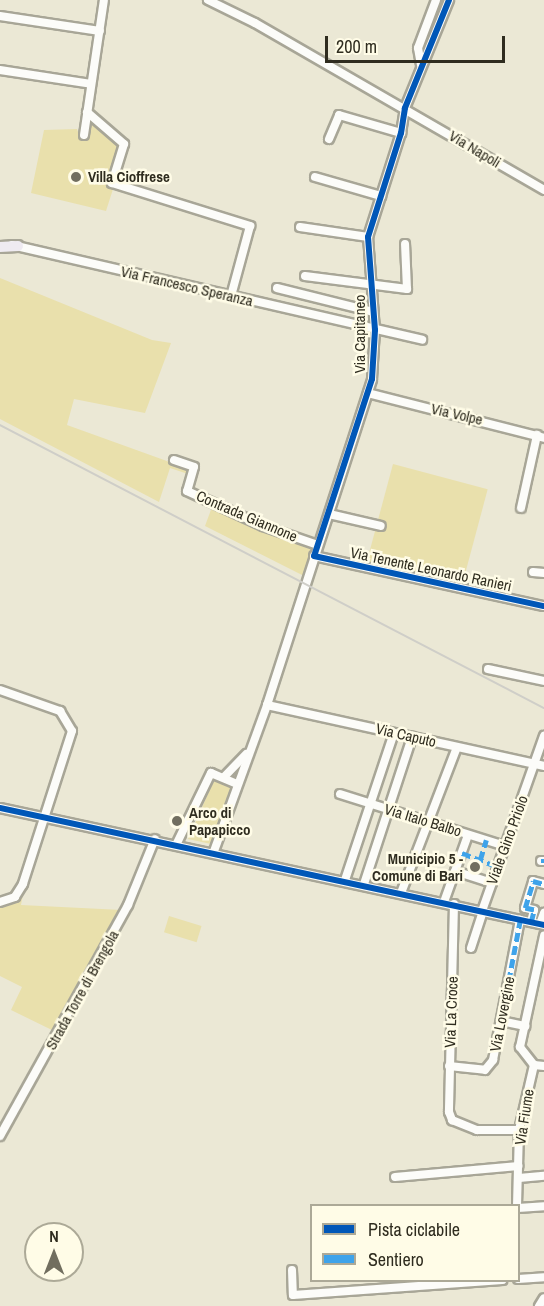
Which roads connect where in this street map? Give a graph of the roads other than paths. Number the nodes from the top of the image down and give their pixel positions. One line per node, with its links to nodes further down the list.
1 (104, 0): 6 (street)
2 (208, 0): 10 (street, Via Napoli)
3 (436, 0): 7 (street)
4 (446, 3): 7 (street, Via Capitaneo)
5 (0, 16): 6 (street)
6 (100, 31): 9 (street)
7 (421, 65): 10 (street, Via Capitaneo)
8 (0, 70): 9 (street)
9 (92, 84): 11 (street)
10 (405, 108): 12 (street, Via Capitaneo); 16 (street, Via Napoli)
11 (87, 112): 13 (street); 27 (street)
12 (401, 133): 14 (street); 17 (street, Via Capitaneo)
13 (84, 135)
14 (329, 140)
15 (315, 177): 17 (street)
16 (544, 190)
17 (381, 196): 19 (street, Via Capitaneo)
18 (300, 227): 19 (street)
19 (368, 237): 25 (street, Via Capitaneo)
20 (0, 242): 22 (street, Via Francesco Speranza)
21 (405, 244): 25 (street)
22 (18, 246): 23 (main road); 27 (street, Via Francesco Speranza)
23 (0, 247)
24 (305, 276): 25 (street)
25 (371, 285): 28 (street, Via Capitaneo)
26 (277, 288): 28 (street)
27 (231, 296): 29 (street, Via Francesco Speranza)
28 (373, 312): 29 (street, Via Capitaneo)
29 (375, 330): 30 (street, Via Francesco Speranza); 31 (street, Via Capitaneo)
30 (422, 340)
31 (368, 393): 32 (street, Via Volpe); 35 (street, Via Capitaneo)
32 (541, 437): 34 (street)
33 (174, 460): 37 (street, Contrada Giannone)
34 (521, 508)
35 (329, 514): 36 (street); 37 (street, Via Capitaneo)
36 (381, 525)
37 (318, 545): 38 (street, Via Capitaneo)
38 (314, 555): 41 (street, Via Tenente Leonardo Ranieri); 45 (street, Via Capitaneo)
39 (533, 572): 40 (street)
40 (544, 573)
41 (544, 606)
42 (488, 669): 43 (street)
43 (544, 681)
44 (0, 690): 59 (street)
45 (267, 705): 46 (street, Via Caputo); 50 (street, Via Capitaneo)
46 (394, 733): 48 (street, Via Caputo); 56 (street)
47 (544, 736): 51 (street, Viale Gino Priolo)
48 (412, 737): 49 (street, Via Caputo); 58 (street)
49 (456, 747): 51 (street, Via Caputo); 60 (street)
50 (249, 752): 53 (street); 54 (street, Via Capitaneo)
51 (534, 764): 52 (street, Via Caputo); 64 (street, Viale Gino Priolo)
52 (544, 766)
53 (224, 777): 54 (street); 63 (street)
54 (237, 784): 65 (street, Via Capitaneo)
55 (340, 795): 56 (street, Via Italo Balbo)
56 (370, 804): 58 (street, Via Italo Balbo); 67 (street)
57 (0, 808): 59 (street)
58 (389, 810): 60 (street, Via Italo Balbo); 69 (street)
59 (45, 817): 62 (street); 72 (street)
60 (428, 822): 61 (street, Via Italo Balbo); 71 (street)
61 (468, 835): 64 (street, Via Italo Balbo); 66 (street)
62 (155, 839): 63 (street); 88 (street, Strada Torre di Brengola)
63 (177, 843): 65 (street)
64 (505, 846): 68 (street, Viale Gino Priolo)
65 (214, 851): 67 (street)
66 (455, 871): 68 (street); 73 (street)
67 (345, 880): 69 (street)
68 (492, 883): 75 (street, Viale Gino Priolo)
69 (364, 884): 71 (street)
70 (544, 884): 78 (street)
71 (401, 893): 73 (street)
72 (0, 902)
73 (444, 902): 74 (street)
74 (454, 904): 75 (street); 85 (street, Via La Croce)
75 (483, 911): 77 (street); 81 (street, Viale Gino Priolo)
76 (544, 913): 79 (street)
77 (520, 920): 78 (street); 82 (street, Via Lovergine)
78 (531, 922): 79 (street)
79 (542, 924)
80 (544, 936): 83 (street)
81 (471, 948)
82 (501, 1021): 83 (street); 85 (street, Via Lovergine)
83 (525, 1026): 84 (street)
84 (534, 1065): 86 (street); 87 (street, Via Fiume)
85 (449, 1066): 87 (street, Via La Croce)
86 (544, 1066)
87 (519, 1130): 89 (street, Via Fiume)
88 (0, 1136)
89 (519, 1166): 91 (street); 92 (street, Via Fiume)
90 (544, 1176): 92 (street)
91 (395, 1177)
92 (519, 1178): 93 (street, Via Fiume)
93 (518, 1204)
94 (544, 1206): 95 (street)
95 (520, 1207)
96 (292, 1270): 99 (street)
97 (544, 1277): 98 (street)
98 (520, 1279)
99 (487, 1282)
100 (544, 1298): 101 (street)
101 (539, 1306)

